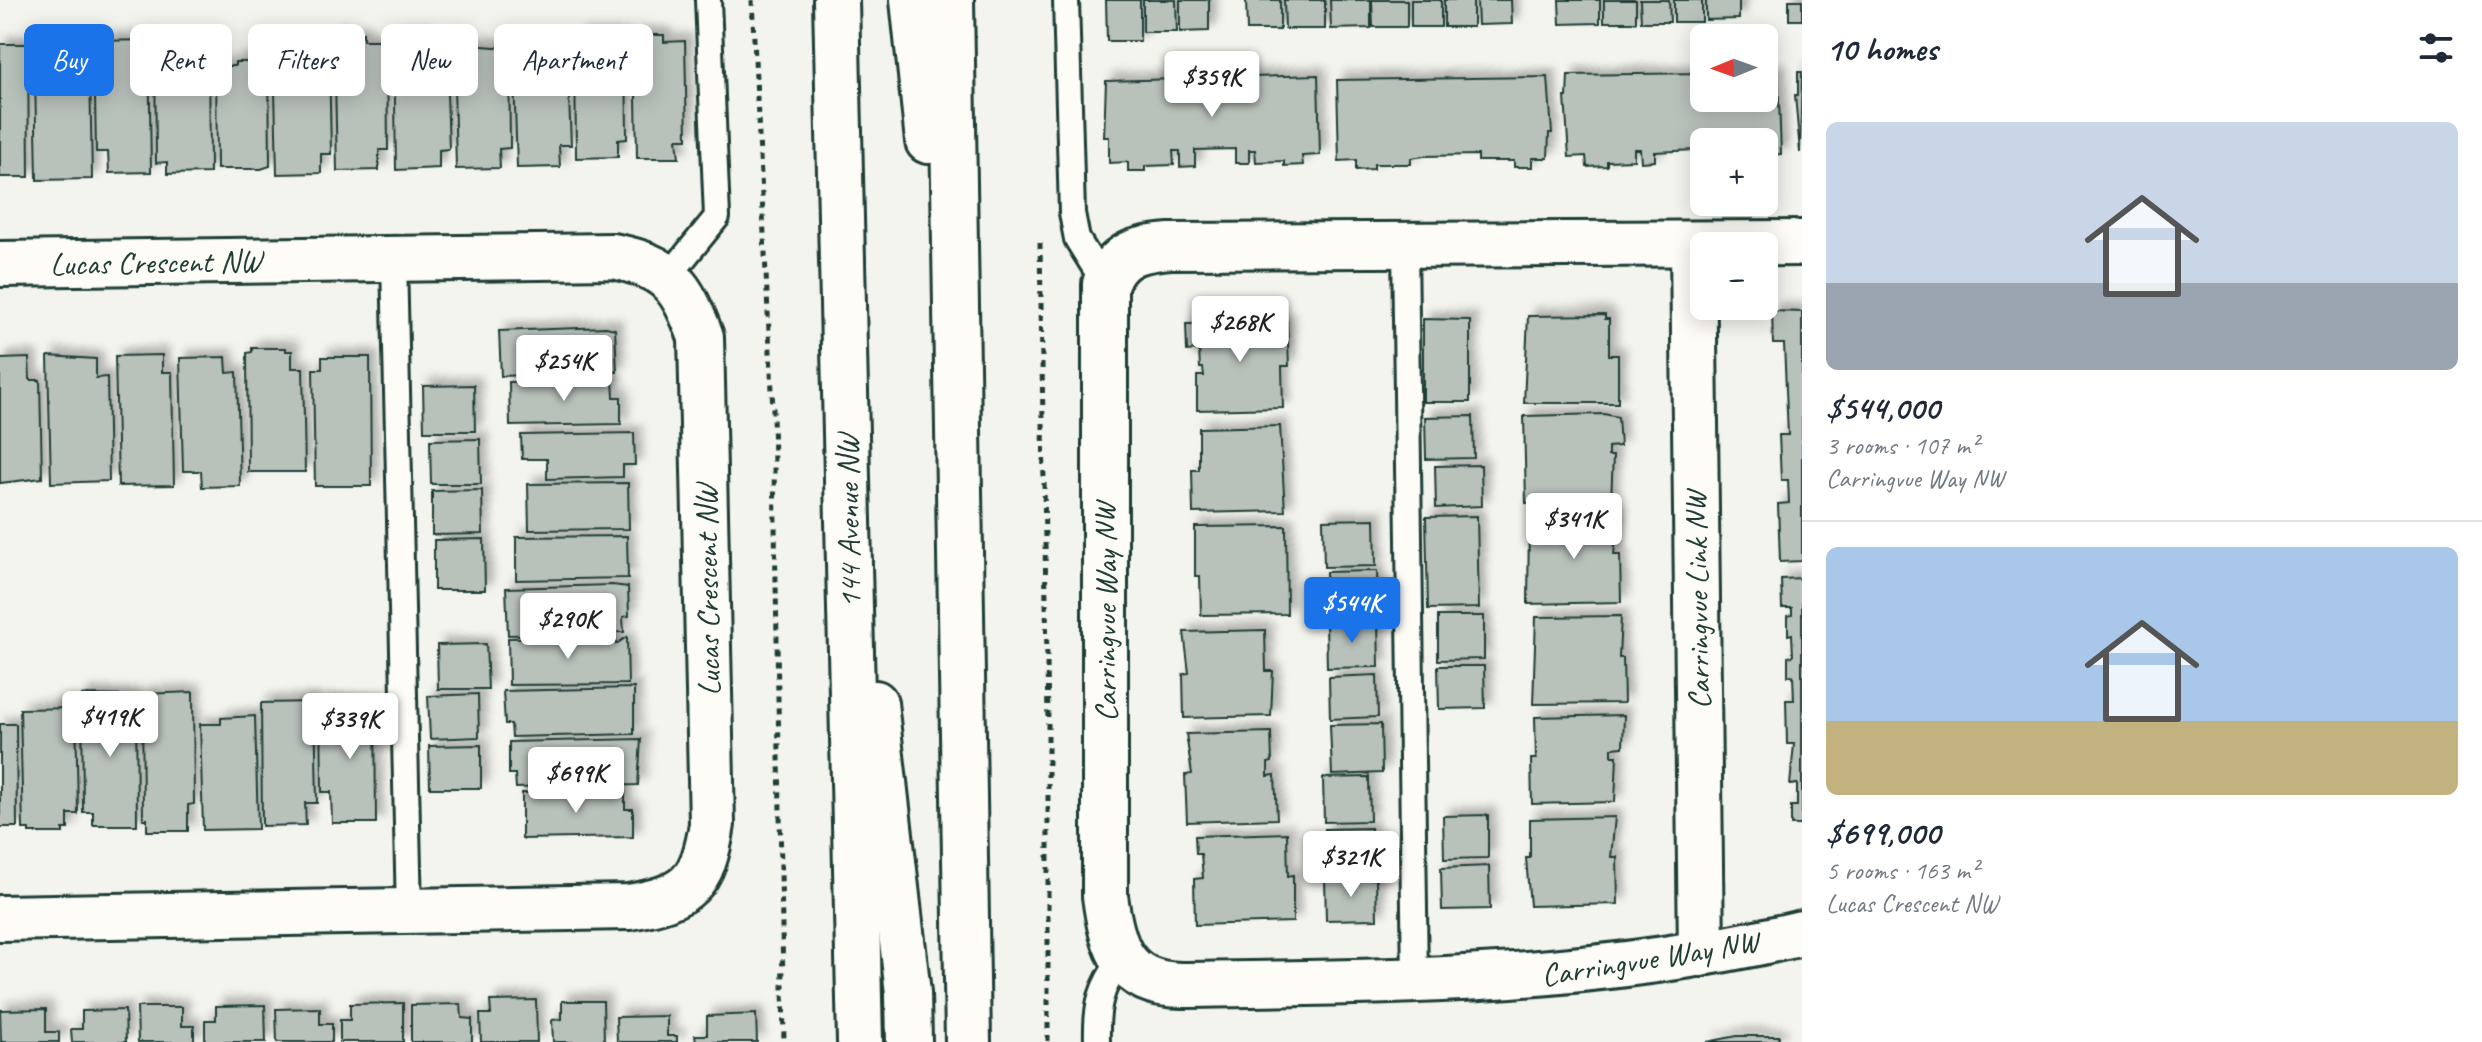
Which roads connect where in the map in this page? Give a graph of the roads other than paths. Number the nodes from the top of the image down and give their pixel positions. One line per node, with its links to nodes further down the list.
1 (708, 0): 14 (lane)
2 (836, 0): 18 (street, 144 Avenue NW)
3 (913, 0): 17 (street)
4 (951, 0): 7 (street)
5 (981, 0): 7 (street)
6 (1066, 0): 15 (lane)
7 (954, 177): 17 (street)
8 (1778, 243): 9 (street)
9 (1802, 243)
10 (1690, 245): 11 (street)
11 (1405, 246): 15 (street); 24 (lane)
12 (394, 260): 13 (street, Lucas Crescent NW); 14 (street, Lucas Crescent NW); 19 (lane)
13 (0, 264)
14 (669, 276): 19 (street, Lucas Crescent NW)
15 (1105, 284): 23 (street, Carringvue Way NW)
16 (1694, 320): 22 (street, Carringvue Link NW)
17 (957, 414): 27 (street)
18 (848, 527): 25 (street, 144 Avenue NW); 26 (street)
19 (409, 912): 20 (street, Lucas Crescent NW)
20 (0, 918)
21 (1802, 933): 22 (street, Carringvue Way NW)
22 (1701, 954): 24 (street, Carringvue Way NW)
23 (1122, 958): 24 (street, Carringvue Way NW); 28 (lane)
24 (1415, 981)
25 (860, 1042)
26 (909, 1042)
27 (968, 1042)
28 (1097, 1042)

